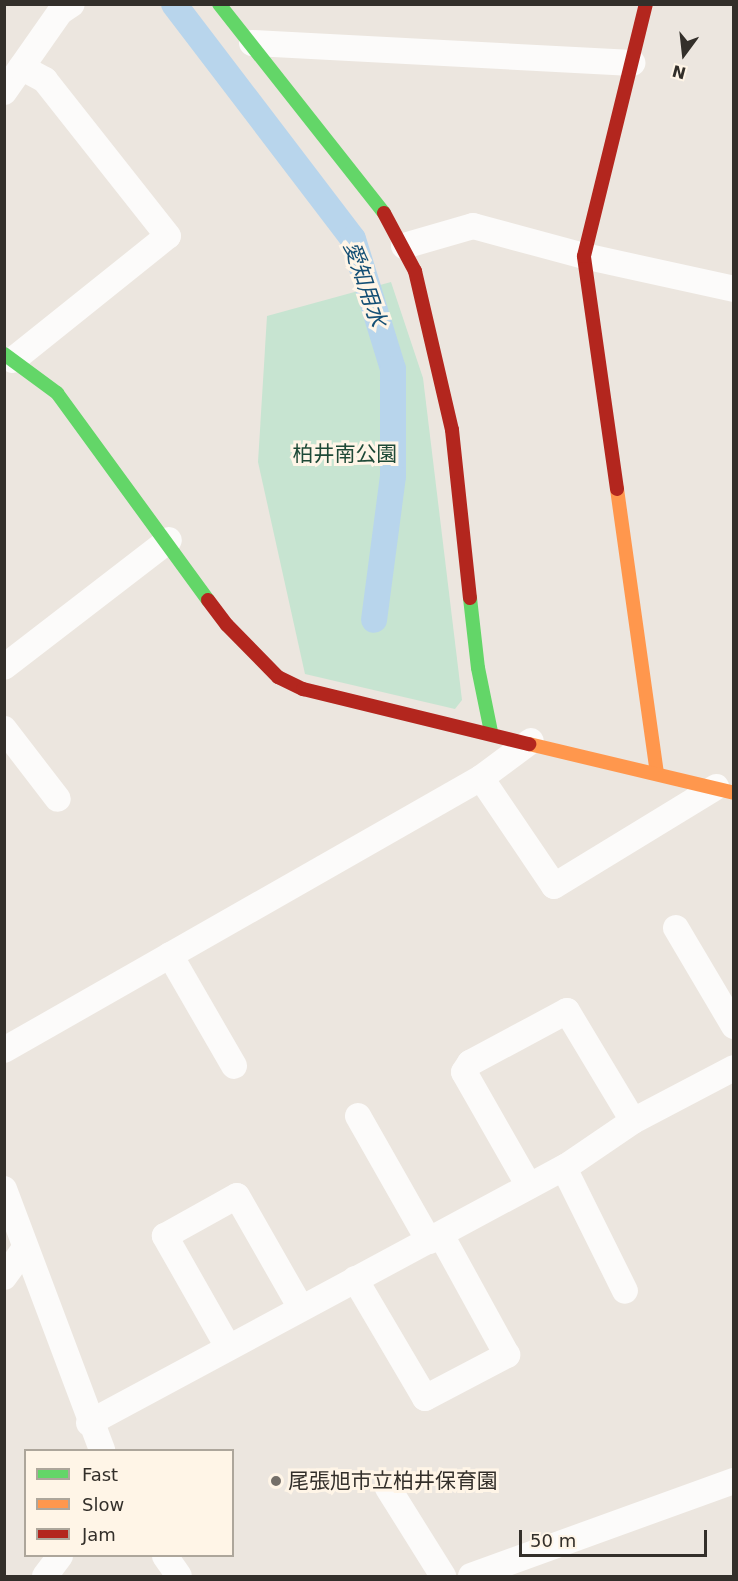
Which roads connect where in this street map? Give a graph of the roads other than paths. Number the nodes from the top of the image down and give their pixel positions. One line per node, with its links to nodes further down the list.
1 (219, 4): 4 (street)
2 (646, 4): 5 (street)
3 (71, 5): 6 (street)
4 (252, 43): 5 (street); 8 (street)
5 (632, 63): 9 (street)
6 (21, 67): 7 (street); 11 (street)
7 (4, 92)
8 (404, 246): 9 (street); 15 (street)
9 (584, 256): 10 (street); 17 (street)
10 (734, 289)
11 (9, 357): 12 (street)
12 (169, 540): 13 (street); 15 (street)
13 (4, 666)
14 (4, 729): 20 (street)
15 (492, 732): 16 (street)
16 (531, 741): 17 (street); 18 (street)
17 (657, 772): 19 (street)
18 (481, 778): 19 (street); 22 (street)
19 (725, 790)
20 (58, 799)
21 (676, 928): 23 (street)
22 (170, 955): 24 (street); 25 (street)
23 (734, 1026)
24 (4, 1050)
25 (234, 1066)
26 (734, 1068): 28 (street)
27 (358, 1116): 32 (street)
28 (633, 1121): 29 (street); 30 (street)
29 (564, 1168): 30 (street); 36 (street)
30 (530, 1186): 32 (street)
31 (4, 1189): 33 (street)
32 (435, 1238): 35 (street); 35 (street)
33 (24, 1249): 34 (street); 39 (street)
34 (4, 1277)
35 (355, 1279): 37 (street)
36 (625, 1291)
37 (301, 1308): 38 (street); 38 (street)
38 (228, 1347): 39 (street)
39 (90, 1423): 40 (street)
40 (102, 1449)
41 (734, 1481): 48 (street)
42 (388, 1488): 47 (street)
43 (59, 1557): 45 (street)
44 (166, 1557): 46 (street)
45 (45, 1576)
46 (178, 1576)
47 (443, 1576)
48 (471, 1576)

